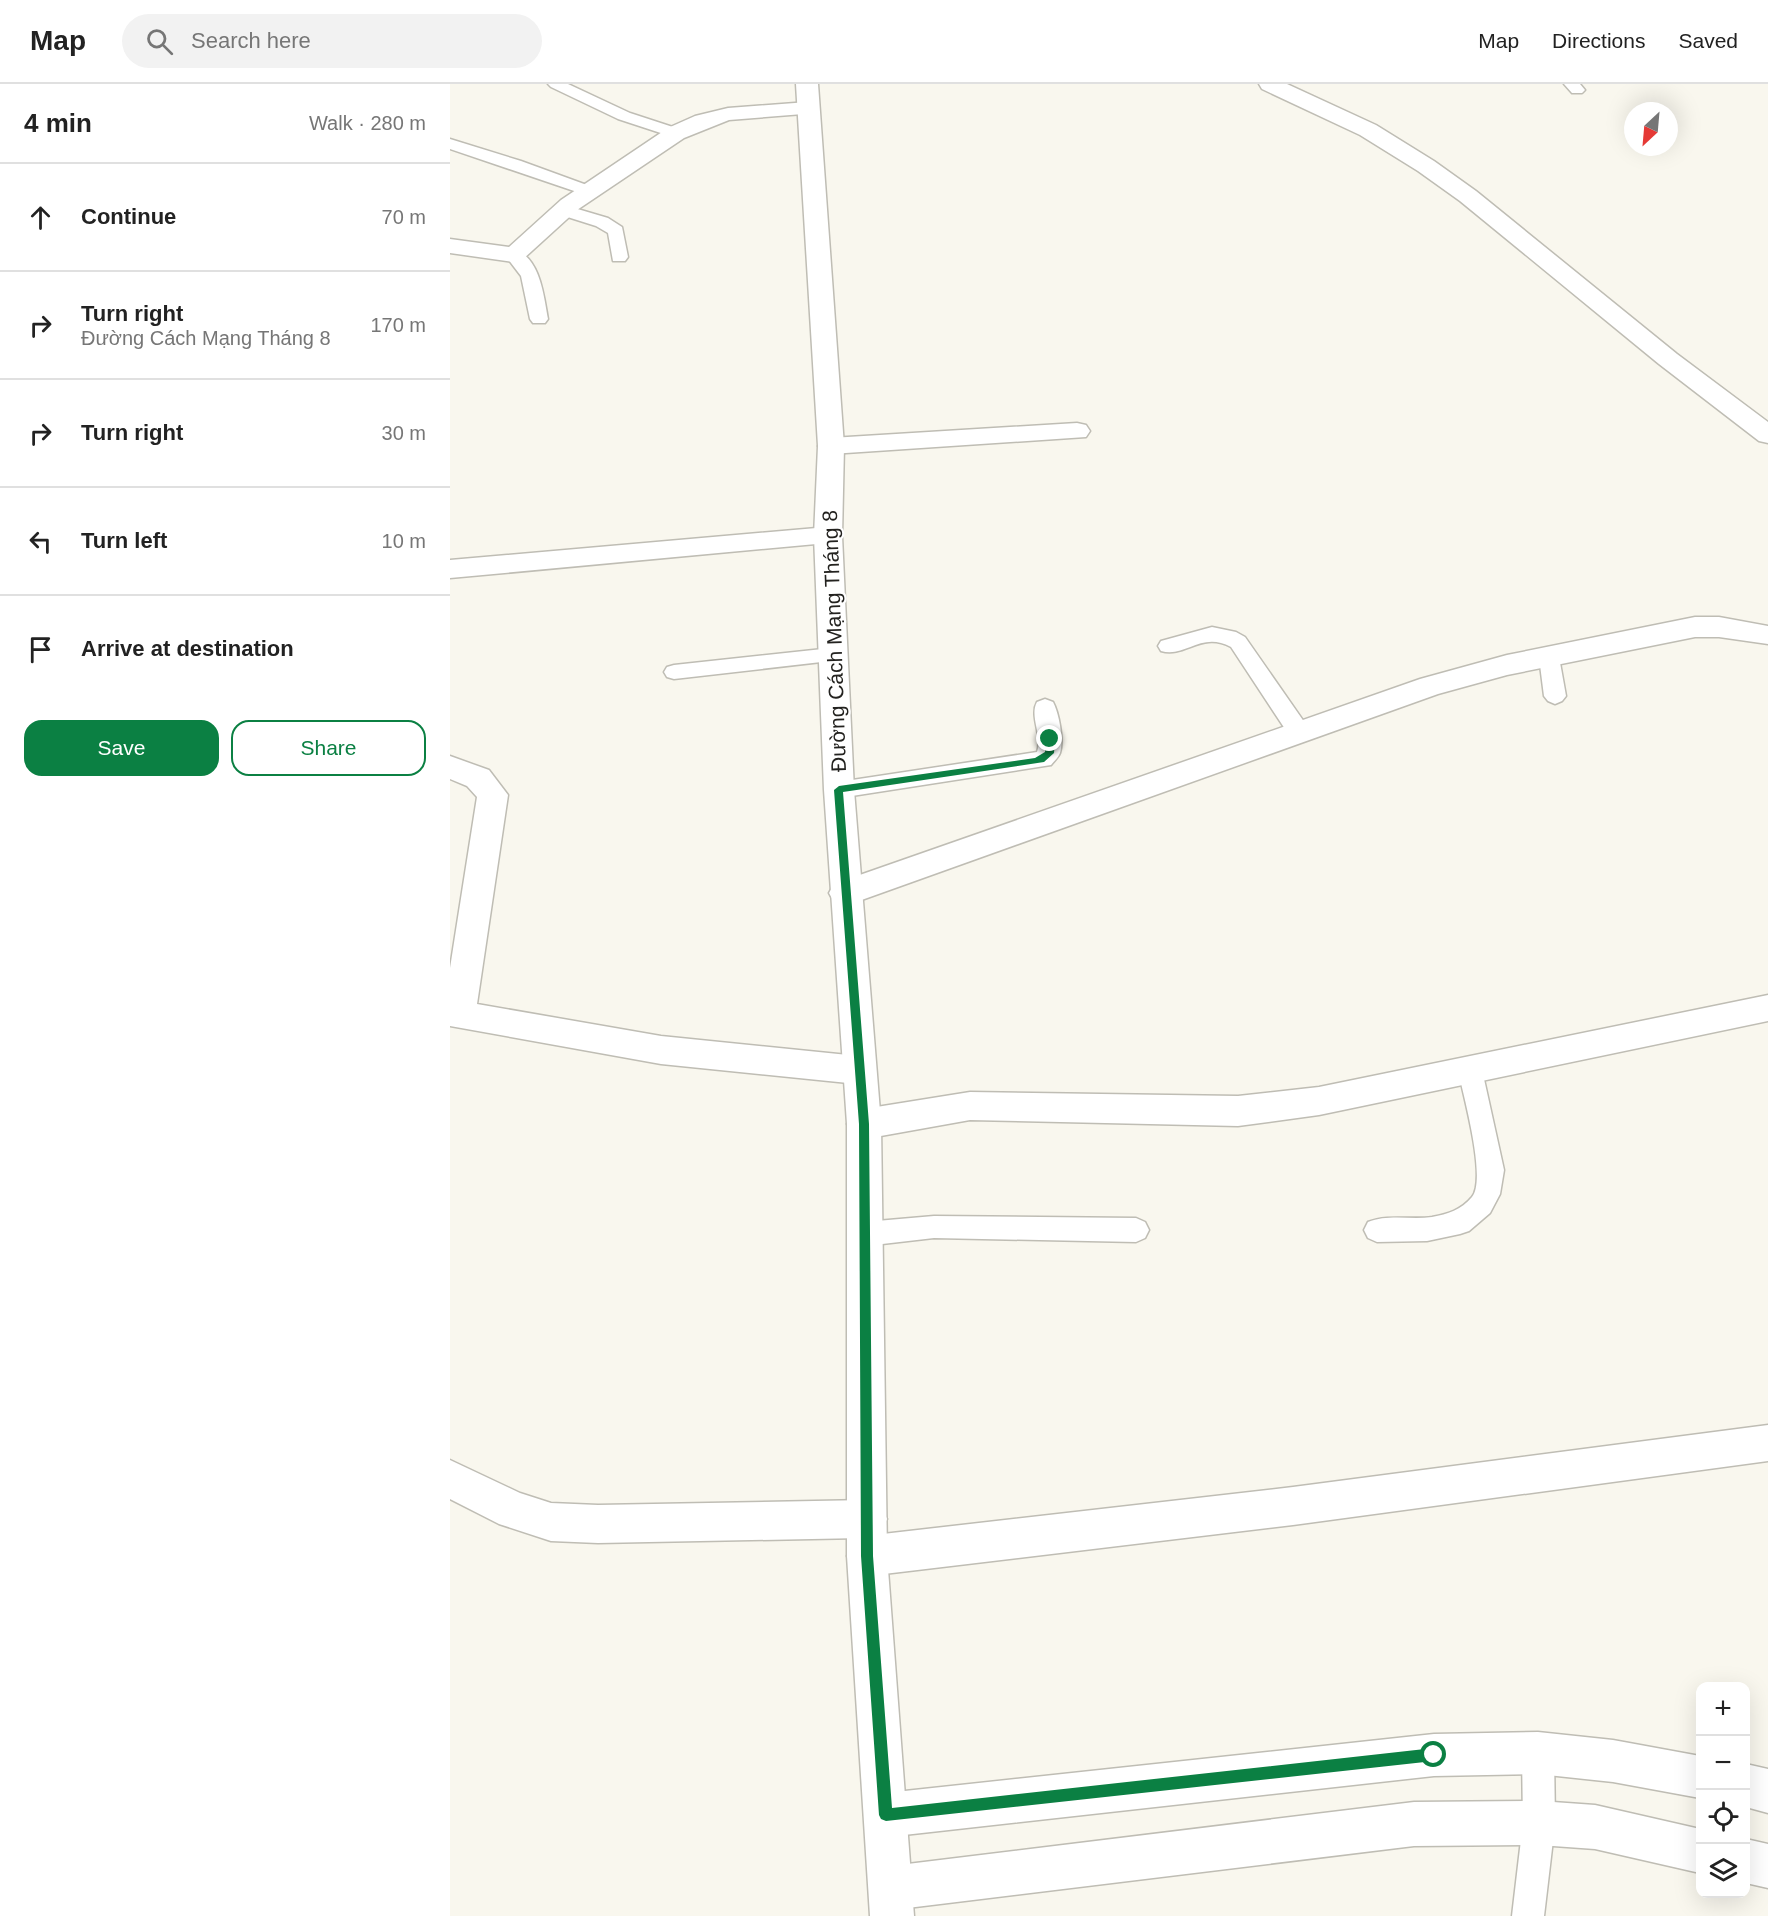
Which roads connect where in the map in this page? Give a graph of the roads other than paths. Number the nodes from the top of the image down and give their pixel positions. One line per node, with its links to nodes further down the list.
1 (556, 84): 4 (lane)
2 (1270, 84): 13 (street)
3 (808, 96): 4 (street); 14 (street, Đường Cách Mạng Tháng 8)
4 (676, 133): 6 (street)
5 (450, 144): 6 (lane)
6 (589, 191): 7 (street)
7 (564, 210): 9 (street); 10 (lane)
8 (450, 246): 9 (street)
9 (514, 255): 11 (lane)
10 (619, 257)
11 (539, 319)
12 (1077, 431): 14 (street)
13 (1768, 435)
14 (831, 446): 15 (street, Đường Cách Mạng Tháng 8)
15 (828, 536): 16 (street); 19 (street, Đường Cách Mạng Tháng 8)
16 (450, 569)
17 (1764, 635): 20 (street)
18 (1168, 646): 24 (lane)
19 (832, 655): 21 (lane); 26 (street, Đường Cách Mạng Tháng 8)
20 (1549, 657): 22 (lane); 24 (street)
21 (674, 672)
22 (1555, 696)
23 (1045, 706): 26 (lane)
24 (1299, 732): 27 (street)
25 (450, 766): 29 (street)
26 (839, 790): 27 (street, Đường Cách Mạng Tháng 8)
27 (845, 893): 30 (street, Đường Cách Mạng Tháng 8)
28 (1768, 1008): 31 (street)
29 (455, 1014): 30 (street)
30 (858, 1070): 32 (street, Đường Cách Mạng Tháng 8)
31 (1470, 1070): 32 (street); 34 (lane)
32 (864, 1124): 35 (street, Đường Cách Mạng Tháng 8)
33 (1136, 1230): 35 (lane)
34 (1377, 1230)
35 (865, 1234): 38 (street, Đường Cách Mạng Tháng 8)
36 (1768, 1443): 38 (street)
37 (450, 1479): 38 (street)
38 (867, 1538): 43 (street, Đường Cách Mạng Tháng 8)
39 (1538, 1753): 40 (street); 43 (street); 44 (lane)
40 (1696, 1776)
41 (1750, 1787): 42 (street)
42 (1768, 1791)
43 (886, 1815): 48 (street, Đường Cách Mạng Tháng 8)
44 (1539, 1823): 45 (street); 48 (street); 49 (lane)
45 (1696, 1850)
46 (1750, 1862): 47 (street)
47 (1768, 1866)
48 (891, 1902)
49 (1528, 1916)

